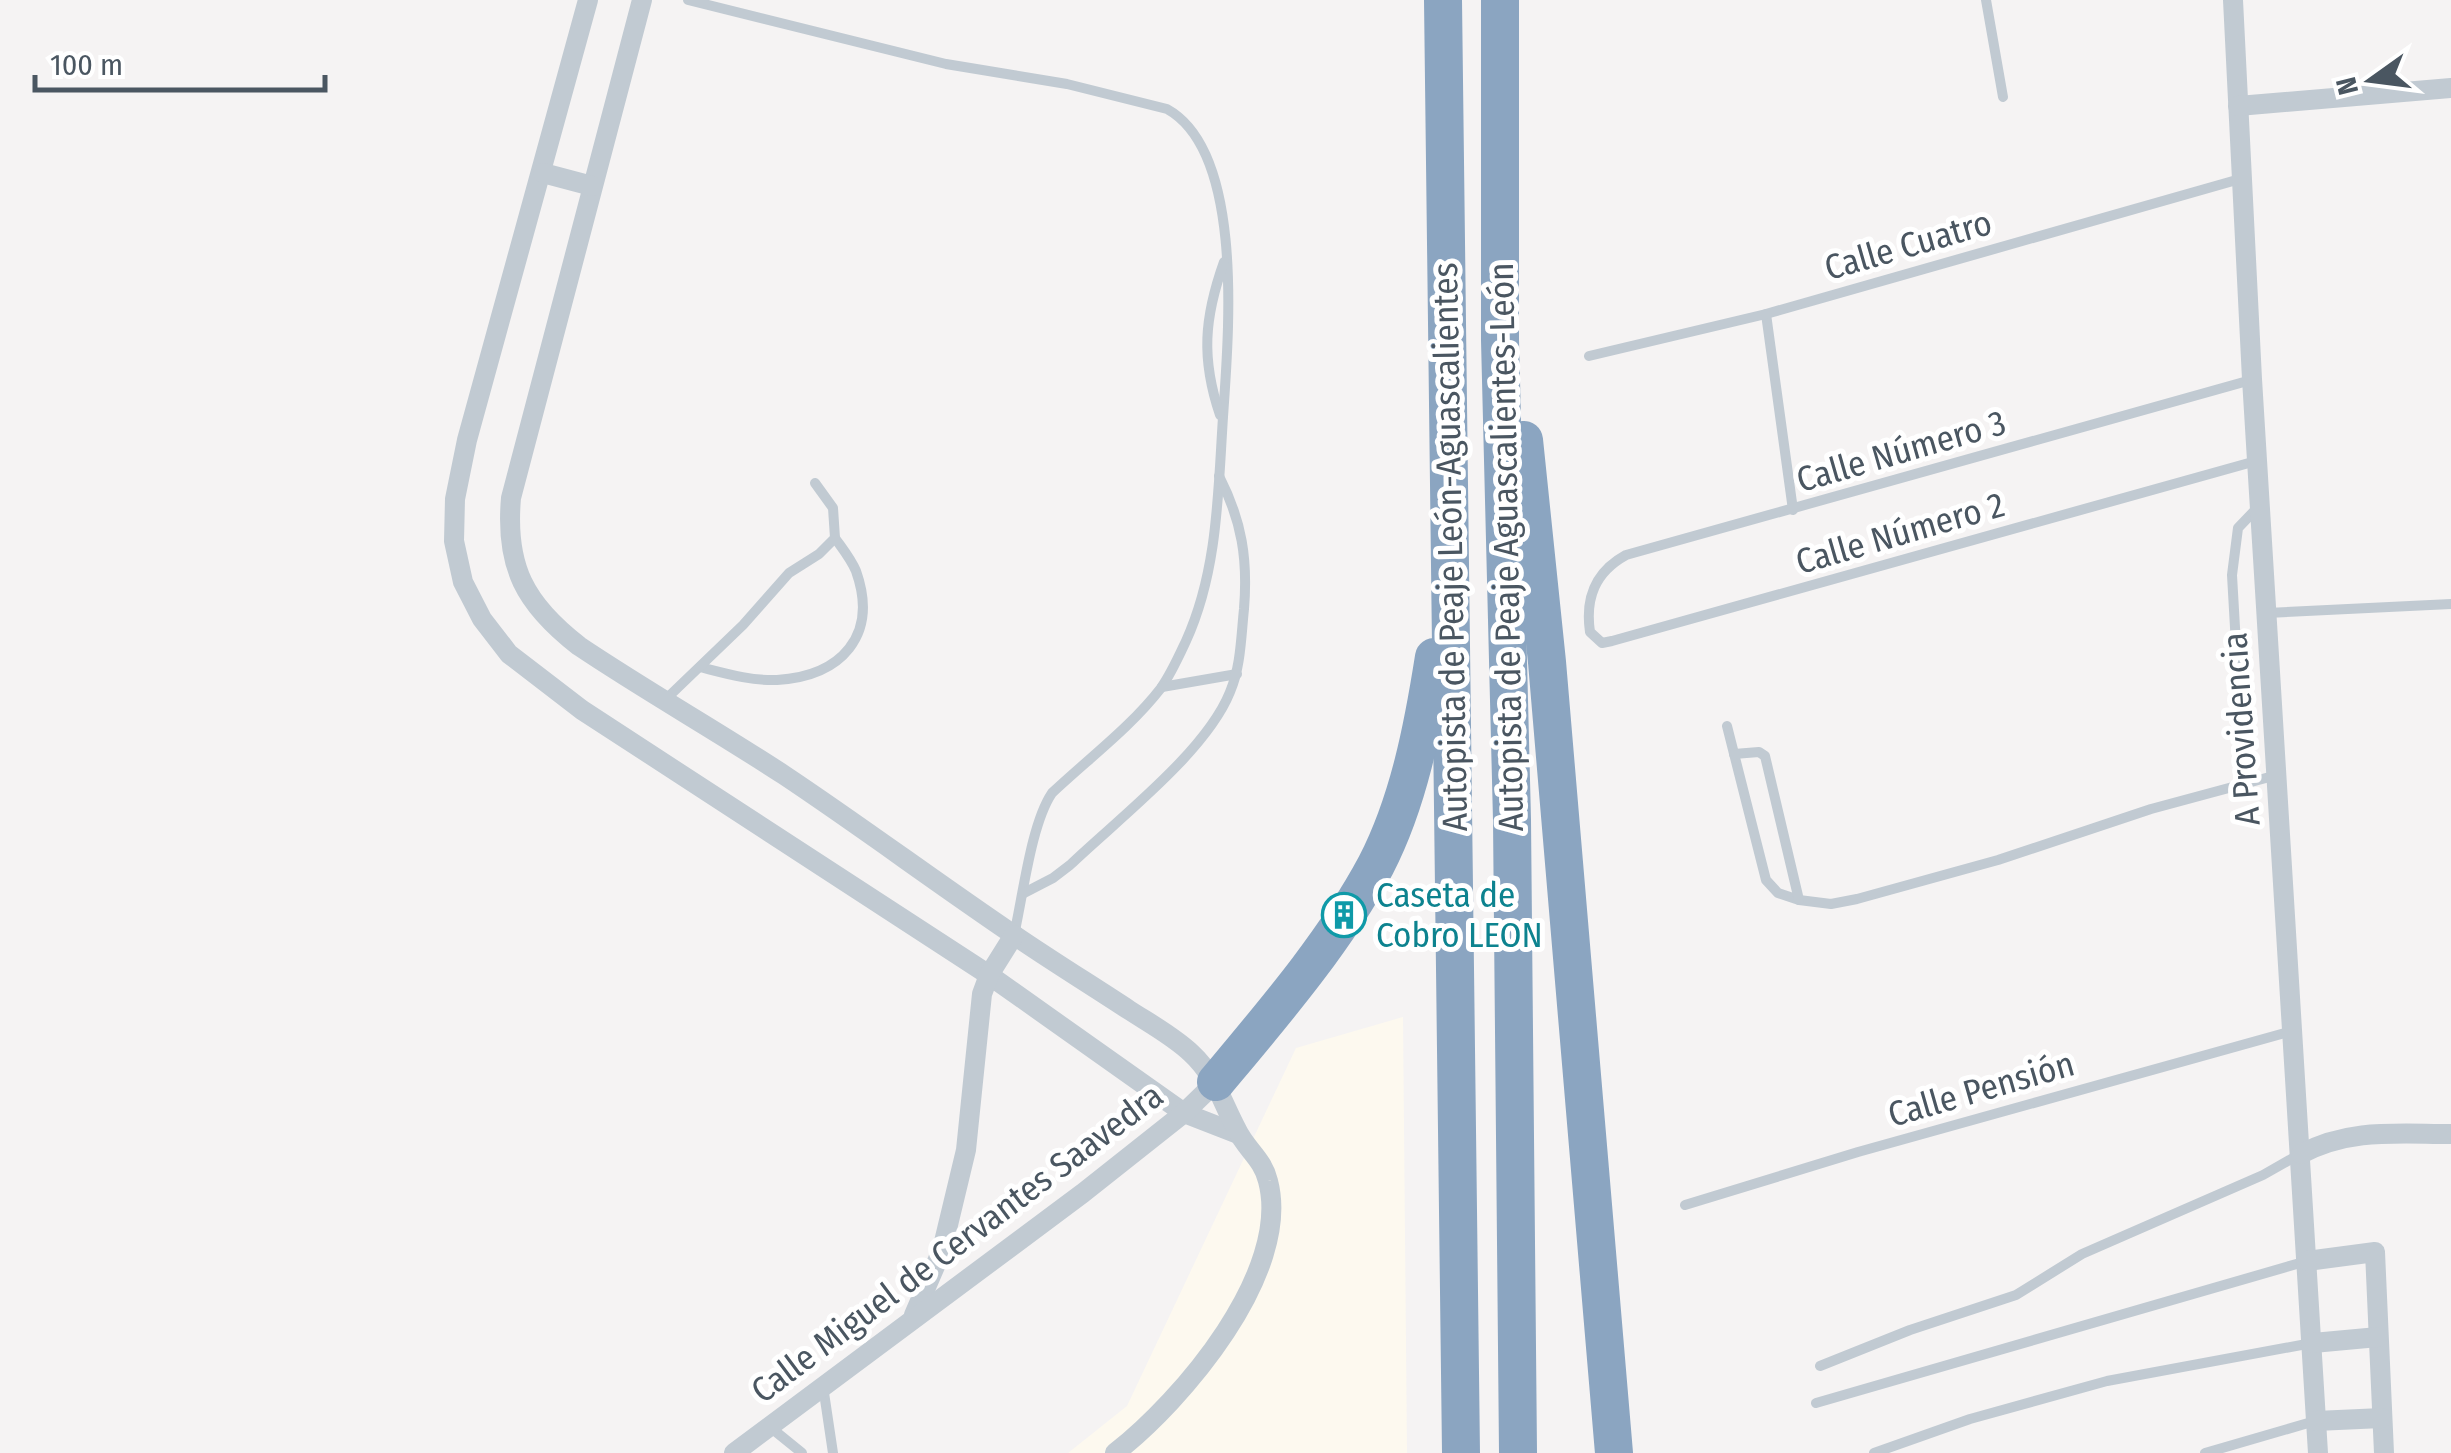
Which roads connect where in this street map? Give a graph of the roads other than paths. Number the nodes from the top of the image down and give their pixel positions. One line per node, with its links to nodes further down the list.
1 (588, 0): 12 (street)
2 (642, 0): 14 (street)
3 (688, 0): 15 (lane)
4 (1435, 0): 43 (highway)
5 (1443, 0): 63 (highway, Autopista de Peaje León-Aguascalientes)
6 (1500, 0): 17 (highway, Autopista de Peaje Aguascalientes-León)
7 (1986, 0): 10 (lane)
8 (2233, 0): 11 (street, A Providencia)
9 (2451, 88): 11 (street)
10 (2003, 97)
11 (2238, 106): 13 (street, A Providencia)
12 (543, 173): 14 (street); 41 (street)
13 (2240, 178): 16 (lane, Calle Cuatro); 19 (street, A Providencia)
14 (592, 186): 33 (street)
15 (1226, 256): 20 (lane); 20 (lane)
16 (1766, 314): 18 (lane, Calle Cuatro); 25 (lane)
17 (1500, 340): 64 (highway, Autopista de Peaje Aguascalientes-León); 65 (highway)
18 (1588, 356)
19 (2252, 379): 21 (street, A Providencia); 25 (lane, Calle Número 3)
20 (1222, 422): 22 (lane)
21 (2257, 460): 24 (street, A Providencia); 27 (lane, Calle Número 2)
22 (1218, 475): 31 (lane); 32 (lane)
23 (815, 483): 26 (lane)
24 (2259, 505): 29 (street, A Providencia); 37 (lane)
25 (1792, 510): 27 (lane, Calle Número 3)
26 (835, 538): 30 (lane); 30 (lane)
27 (1588, 602)
28 (2451, 604): 29 (lane)
29 (2266, 613): 36 (street, A Providencia)
30 (700, 667): 33 (lane)
31 (1237, 674): 32 (lane); 38 (lane)
32 (1162, 686): 38 (lane)
33 (666, 700): 40 (street)
34 (1727, 726): 35 (lane)
35 (1734, 754): 39 (lane); 39 (lane)
36 (2278, 775): 37 (lane); 42 (street, A Providencia)
37 (2244, 785): 39 (lane)
38 (1024, 893): 40 (lane)
39 (1799, 900)
40 (1014, 935): 41 (street); 43 (street)
41 (989, 975): 44 (street); 50 (street)
42 (2293, 1031): 47 (street, A Providencia); 48 (lane, Calle Pensión)
43 (1216, 1082): 44 (street, Calle Miguel de Cervantes Saavedra); 45 (street)
44 (1184, 1113): 45 (street); 50 (street, Calle Miguel de Cervantes Saavedra)
45 (1238, 1134): 62 (street)
46 (2451, 1134): 47 (street)
47 (2301, 1154): 49 (street, A Providencia); 53 (lane)
48 (1686, 1205)
49 (2308, 1261): 51 (street); 52 (street, A Providencia); 55 (lane)
50 (913, 1317): 54 (street, Calle Miguel de Cervantes Saavedra)
51 (2378, 1337): 52 (street); 56 (street)
52 (2313, 1343): 57 (street, A Providencia); 66 (lane)
53 (1820, 1366)
54 (823, 1386): 58 (street, Calle Miguel de Cervantes Saavedra); 61 (lane)
55 (1816, 1404)
56 (2382, 1418): 57 (street); 69 (street)
57 (2316, 1421): 67 (lane); 68 (street, A Providencia)
58 (770, 1427): 59 (street, Calle Miguel de Cervantes Saavedra); 60 (lane)
59 (734, 1453)
60 (802, 1453)
61 (833, 1453)
62 (1115, 1453)
63 (1460, 1453)
64 (1518, 1453)
65 (1614, 1453)
66 (1874, 1453)
67 (2205, 1453)
68 (2318, 1453)
69 (2384, 1453)

